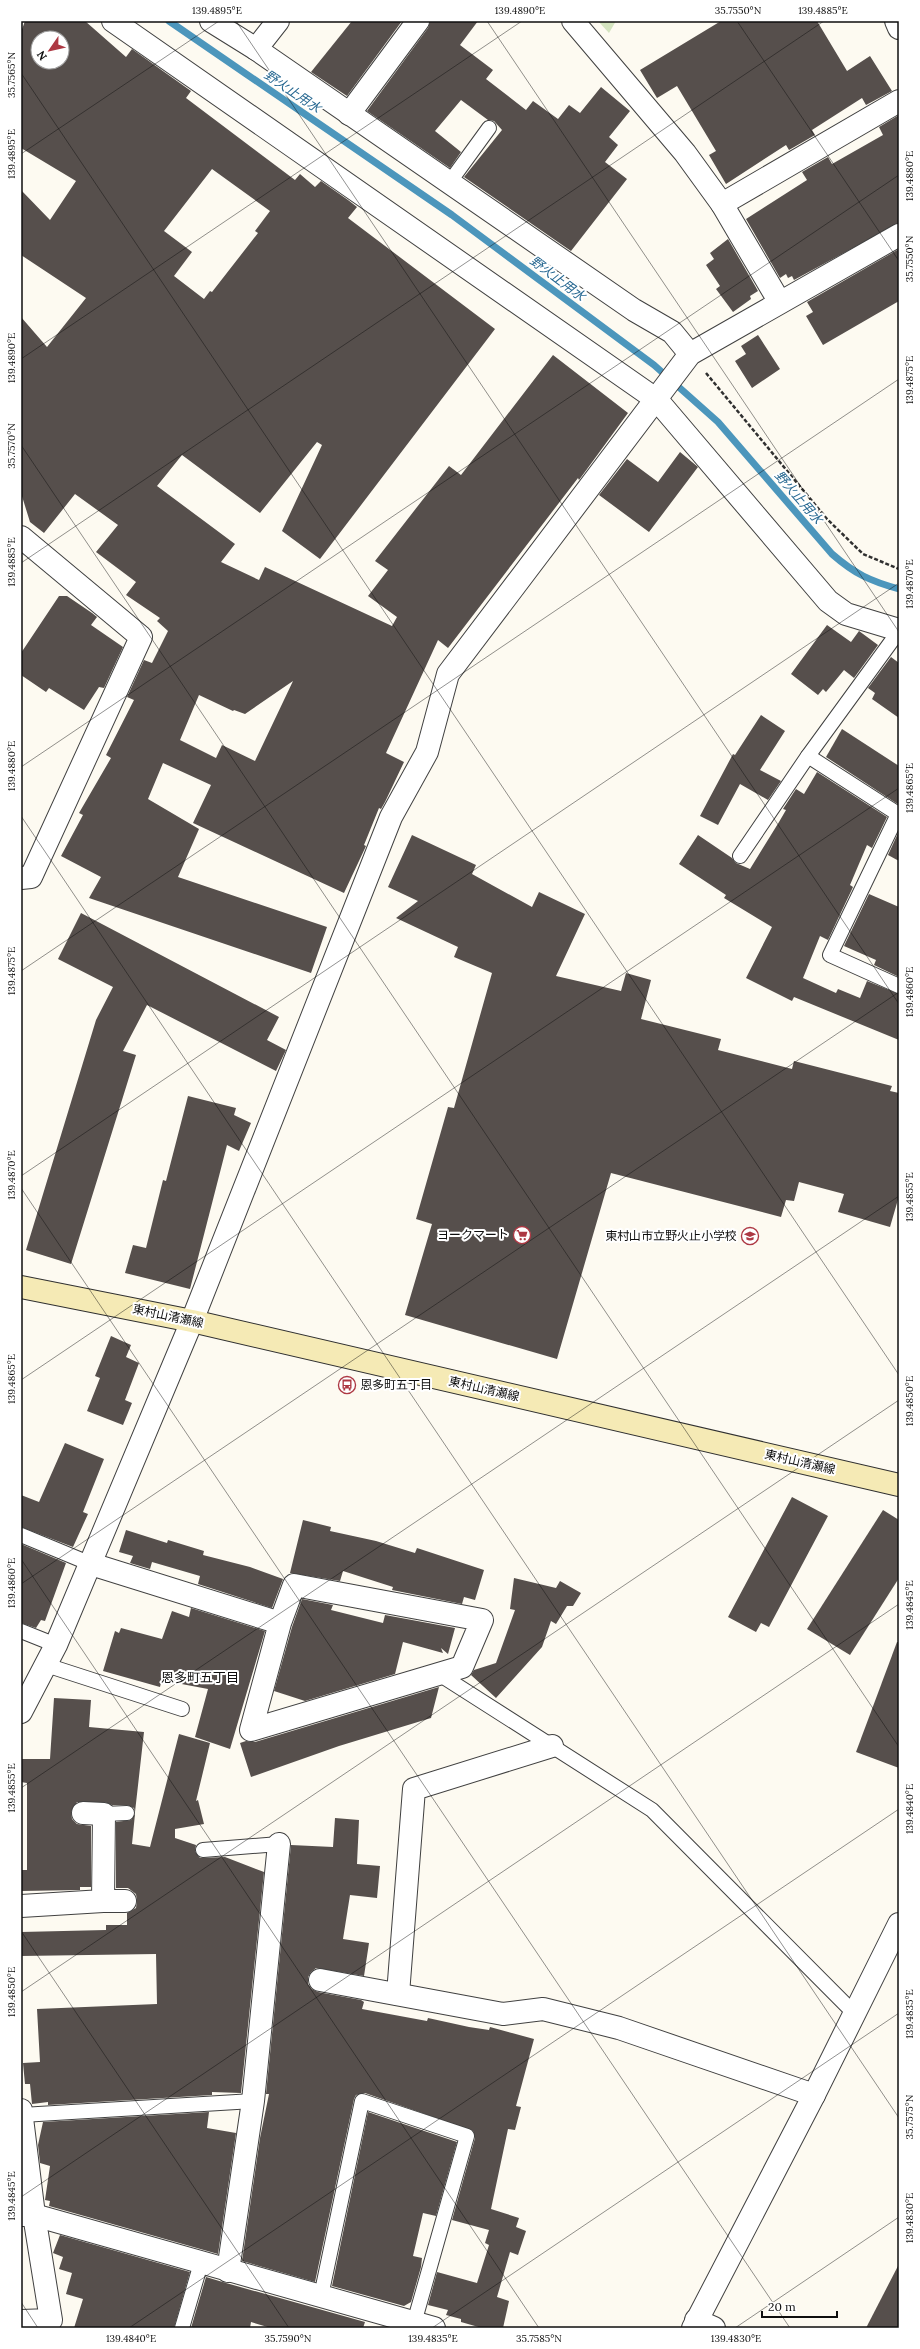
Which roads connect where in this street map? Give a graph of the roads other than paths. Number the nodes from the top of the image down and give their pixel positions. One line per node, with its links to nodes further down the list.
1 (113, 21): 17 (street)
2 (211, 21): 8 (street)
3 (278, 21): 8 (street)
4 (418, 21): 10 (street)
5 (574, 21): 13 (street)
6 (896, 21): 7 (street)
7 (899, 28)
8 (256, 49): 10 (street)
9 (899, 101): 13 (street)
10 (349, 114): 12 (street)
11 (490, 128): 12 (lane)
12 (449, 183): 16 (street)
13 (722, 204): 15 (street)
14 (899, 235): 15 (street)
15 (780, 301): 16 (street)
16 (689, 356): 17 (street)
17 (661, 394): 19 (street); 25 (street)
18 (21, 538): 22 (street)
19 (899, 631): 20 (lane)
20 (808, 756): 21 (lane); 23 (lane)
21 (740, 856)
22 (21, 878)
23 (899, 986)
24 (21, 1287): 25 (main road, 東村山清瀬線)
25 (192, 1321): 26 (main road, 東村山清瀬線); 28 (street)
26 (899, 1485)
27 (21, 1535): 28 (lane)
28 (91, 1564): 29 (street); 31 (street)
29 (280, 1623): 33 (street); 33 (street)
30 (21, 1631): 31 (lane)
31 (56, 1645): 32 (street)
32 (46, 1665): 34 (lane); 35 (street)
33 (439, 1674): 36 (lane)
34 (182, 1709)
35 (21, 1712)
36 (552, 1746): 47 (street); 48 (lane)
37 (83, 1813): 39 (street)
38 (127, 1813): 39 (lane)
39 (104, 1814): 42 (street)
40 (279, 1844): 41 (lane); 50 (street)
41 (203, 1850)
42 (103, 1901): 43 (street); 44 (street)
43 (125, 1901)
44 (21, 1906)
45 (899, 1924): 48 (street)
46 (320, 1980): 47 (street)
47 (398, 1994): 49 (street)
48 (854, 2013): 49 (street)
49 (814, 2095): 60 (street)
50 (253, 2100): 52 (lane); 55 (street)
51 (21, 2110): 52 (street)
52 (22, 2115): 53 (street)
53 (28, 2215): 54 (street); 58 (street)
54 (201, 2263): 55 (street); 61 (lane)
55 (228, 2271): 56 (street)
56 (321, 2296): 59 (street); 59 (lane)
57 (21, 2321): 58 (street)
58 (51, 2324)
59 (414, 2325)
60 (701, 2325)
61 (182, 2328)

